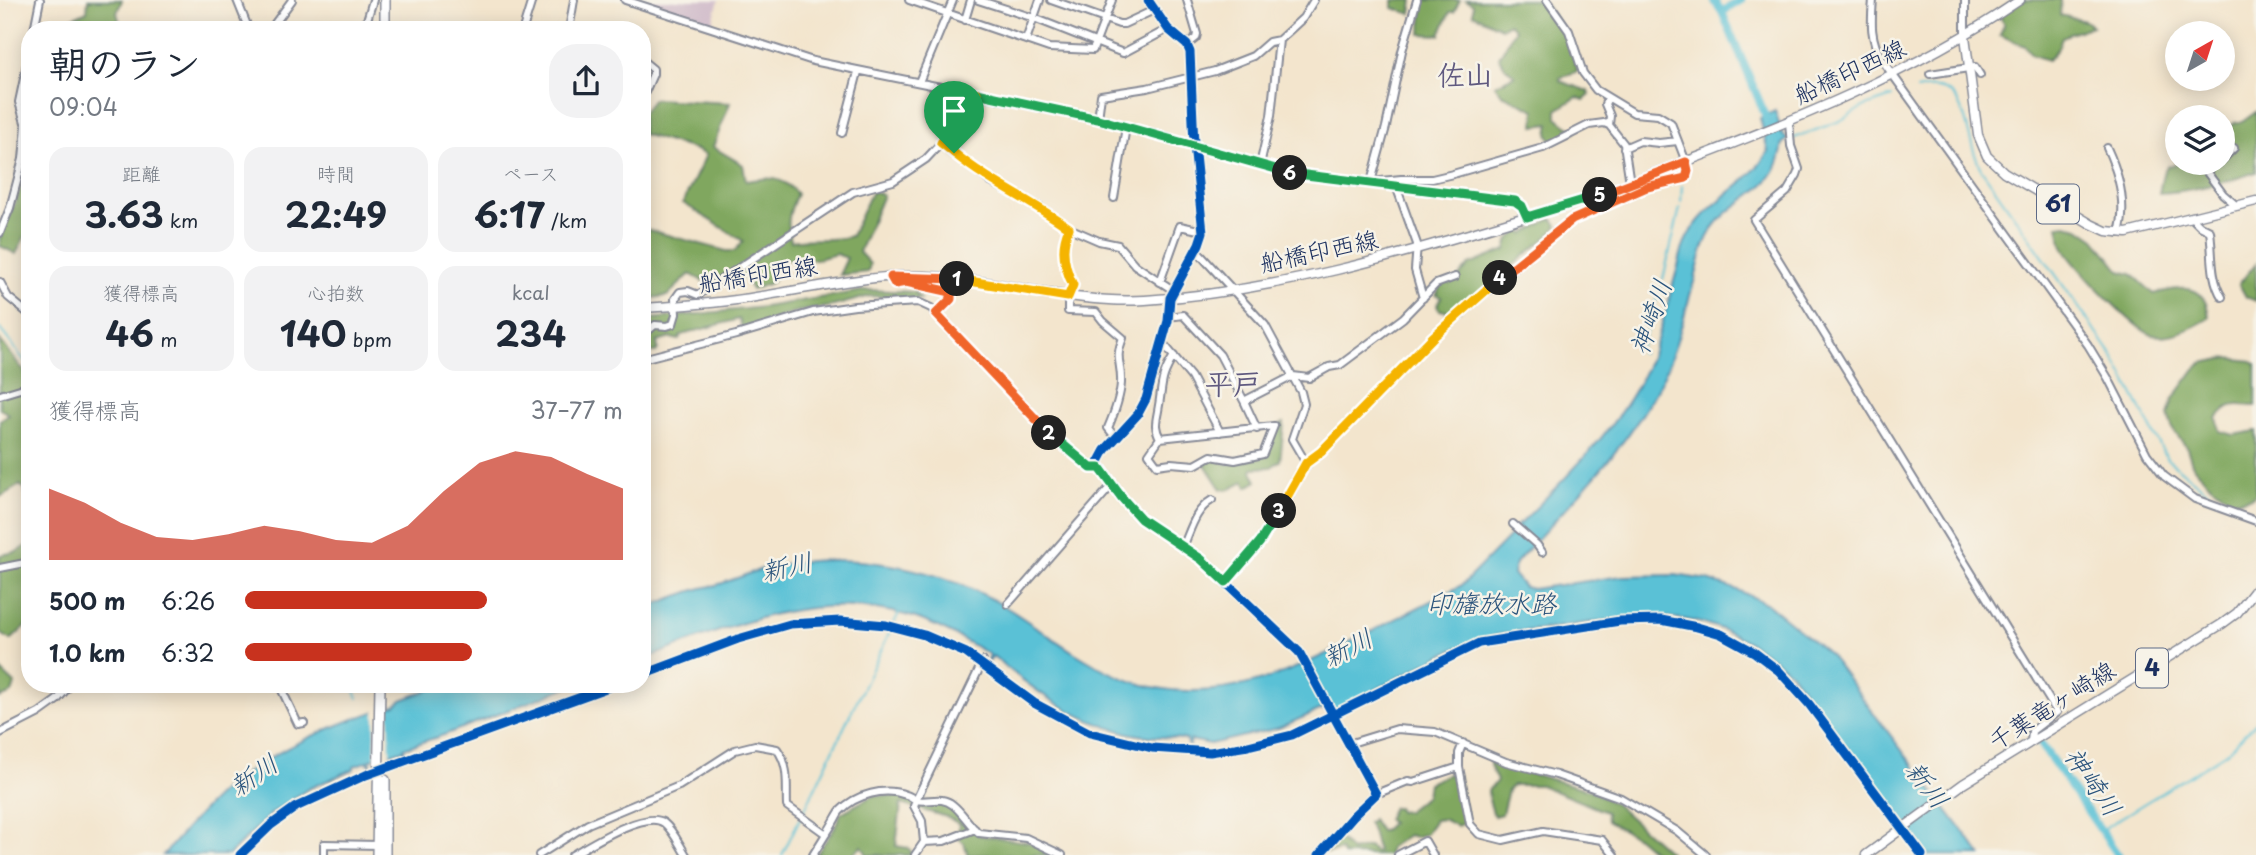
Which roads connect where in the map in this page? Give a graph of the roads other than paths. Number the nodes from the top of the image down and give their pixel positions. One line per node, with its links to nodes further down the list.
1 (40, 0): 31 (street)
2 (237, 0): 32 (street)
3 (292, 0): 33 (street)
4 (373, 0): 34 (street)
5 (383, 0): 35 (highway)
6 (532, 0): 36 (street)
7 (574, 0): 37 (street)
8 (625, 0): 45 (street)
9 (909, 0): 25 (street)
10 (936, 0): 25 (street)
11 (953, 0): 27 (street)
12 (971, 0): 29 (street)
13 (978, 0): 28 (street)
14 (1041, 0): 28 (street)
15 (1051, 0): 30 (street)
16 (1112, 0): 30 (street)
17 (1149, 0): 26 (street)
18 (1187, 0): 43 (street)
19 (1314, 0): 41 (street)
20 (1417, 0): 67 (street)
21 (1547, 0): 52 (street)
22 (1873, 0): 48 (street)
23 (1965, 0): 39 (street)
24 (2020, 0): 39 (main road, 船橋印西線)
25 (933, 8): 27 (street)
26 (1154, 10): 30 (street); 38 (street)
27 (948, 13): 29 (street); 50 (street)
28 (1034, 18): 40 (street); 42 (street)
29 (965, 20): 40 (street)
30 (1105, 20): 42 (street)
31 (36, 21)
32 (245, 21)
33 (277, 21)
34 (367, 21)
35 (383, 21)
36 (525, 21)
37 (570, 21)
38 (1168, 30): 42 (street); 43 (street)
39 (1965, 36): 44 (main road, 61); 48 (main road, 船橋印西線)
40 (1026, 40): 42 (street)
41 (1279, 40): 47 (street); 64 (street)
42 (1096, 41)
43 (1187, 45): 47 (street)
44 (1970, 67): 46 (street); 49 (street); 78 (main road, 61)
45 (858, 72): 50 (street); 57 (street)
46 (1930, 74)
47 (1192, 75): 53 (street); 60 (street)
48 (1893, 75): 54 (main road, 船橋印西線); 111 (street)
49 (1980, 75)
50 (919, 82): 51 (street)
51 (969, 92): 53 (street); 59 (street)
52 (1608, 98): 55 (street); 58 (street)
53 (1098, 119): 56 (street)
54 (1788, 122): 63 (main road, 船橋印西線); 126 (street)
55 (1609, 125): 61 (street); 67 (street)
56 (1126, 127): 60 (street); 70 (street)
57 (842, 133)
58 (1678, 141): 61 (street); 63 (street)
59 (941, 143): 75 (street); 90 (street)
60 (1194, 145): 64 (street); 76 (street)
61 (1624, 148): 68 (street)
62 (2107, 148): 78 (street)
63 (1686, 162): 68 (main road, 船橋印西線); 107 (street)
64 (1261, 165): 67 (street)
65 (21, 167): 77 (street)
66 (2209, 175): 72 (street)
67 (1371, 183): 69 (street)
68 (1630, 183): 73 (main road, 船橋印西線)
69 (1396, 186): 73 (street); 80 (street)
70 (1114, 198)
71 (2256, 201): 72 (main road, 61)
72 (2237, 206): 74 (main road, 61)
73 (1527, 217): 80 (main road, 船橋印西線)
74 (2192, 218): 78 (main road, 61); 88 (street)
75 (1069, 228): 84 (street); 87 (street)
76 (1203, 231): 79 (street); 84 (street)
77 (0, 233)
78 (2119, 233)
79 (1196, 250): 85 (street); 86 (street)
80 (1418, 250): 85 (main road, 船橋印西線); 89 (street)
81 (891, 277): 87 (main road, 船橋印西線); 90 (main road, 船橋印西線); 93 (street)
82 (1455, 277): 89 (street)
83 (0, 282): 92 (street)
84 (1160, 282): 86 (street)
85 (1232, 289): 86 (main road, 船橋印西線); 99 (street)
86 (1171, 294): 87 (main road, 船橋印西線); 94 (street)
87 (1068, 297): 105 (street)
88 (2222, 298)
89 (1423, 299): 99 (street)
90 (676, 306): 91 (main road, 船橋印西線); 95 (street)
91 (651, 307)
92 (21, 308)
93 (936, 314): 98 (street); 108 (street)
94 (1168, 317): 96 (street); 102 (street)
95 (651, 328)
96 (1162, 342): 97 (street); 105 (street)
97 (1174, 356): 104 (street); 106 (street)
98 (651, 357)
99 (1293, 376): 102 (street); 107 (street)
100 (21, 389): 101 (street)
101 (0, 395)
102 (1244, 401): 103 (street)
103 (1257, 429): 104 (street); 106 (street)
104 (1220, 432): 106 (street)
105 (1116, 438): 108 (street)
106 (1160, 438)
107 (1306, 463): 117 (street)
108 (1100, 468): 109 (street)
109 (1112, 485): 113 (street); 119 (street)
110 (1212, 500): 113 (street)
111 (2256, 521)
112 (1513, 524): 114 (street)
113 (1183, 547): 117 (street)
114 (1542, 552)
115 (21, 564): 116 (street)
116 (0, 568)
117 (1226, 582): 128 (street)
118 (2256, 589): 126 (main road, 千葉竜ヶ崎線 / 4)
119 (1008, 604)
120 (983, 661): 131 (street)
121 (63, 693): 125 (street)
122 (283, 693): 124 (street)
123 (383, 693): 135 (highway)
124 (304, 723)
125 (0, 733)
126 (2035, 739): 150 (main road, 千葉竜ヶ崎線 / 4)
127 (1463, 743): 128 (street); 129 (street); 149 (street)
128 (1348, 744): 130 (street)
129 (1459, 767): 130 (street); 148 (street)
130 (1377, 794): 136 (street)
131 (916, 800): 132 (street); 133 (street); 134 (street)
132 (975, 829): 134 (street); 144 (street)
133 (826, 834): 139 (street); 142 (street)
134 (924, 842): 143 (street)
135 (379, 848): 137 (street); 138 (highway)
136 (1319, 854): 145 (street)
137 (324, 855)
138 (385, 855)
139 (539, 855)
140 (572, 855): 141 (street)
141 (686, 855)
142 (813, 855)
143 (915, 855)
144 (1062, 855)
145 (1310, 855)
146 (1398, 855): 147 (street)
147 (1433, 855)
148 (1614, 855)
149 (1706, 855)
150 (1867, 855)

